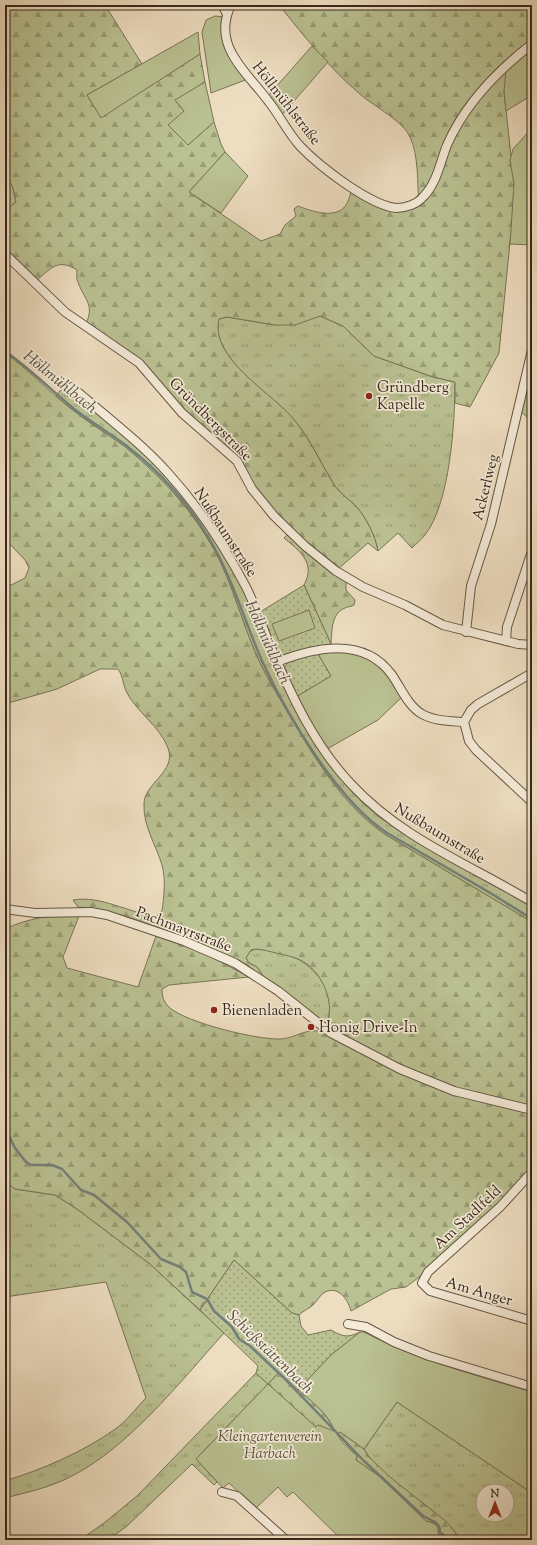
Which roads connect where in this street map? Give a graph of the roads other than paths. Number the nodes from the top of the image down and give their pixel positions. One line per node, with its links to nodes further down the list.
1 (222, 5): 3 (street)
2 (231, 5): 3 (street, Höllmühlstraße)
3 (227, 14): 4 (street, Höllmühlstraße)
4 (532, 44)
5 (5, 254): 9 (street, Gründbergstraße)
6 (532, 350): 9 (street, Ackerlweg)
7 (72, 387): 12 (street, Nußbaumstraße)
8 (532, 550): 10 (street)
9 (466, 632): 10 (street, Gründbergstraße)
10 (506, 641): 11 (street, Gründbergstraße)
11 (532, 645)
12 (277, 662): 14 (street); 16 (street, Nußbaumstraße)
13 (532, 673): 14 (street)
14 (464, 722): 15 (street)
15 (532, 802)
16 (532, 902)
17 (5, 909): 18 (street, Pachmayrstraße)
18 (532, 1110)
19 (532, 1172): 20 (street, Am Stadlfeld)
20 (422, 1283): 21 (street, Am Anger)
21 (532, 1321)
22 (348, 1324): 23 (street)
23 (532, 1386)
24 (222, 1492): 25 (street)
25 (286, 1540)

